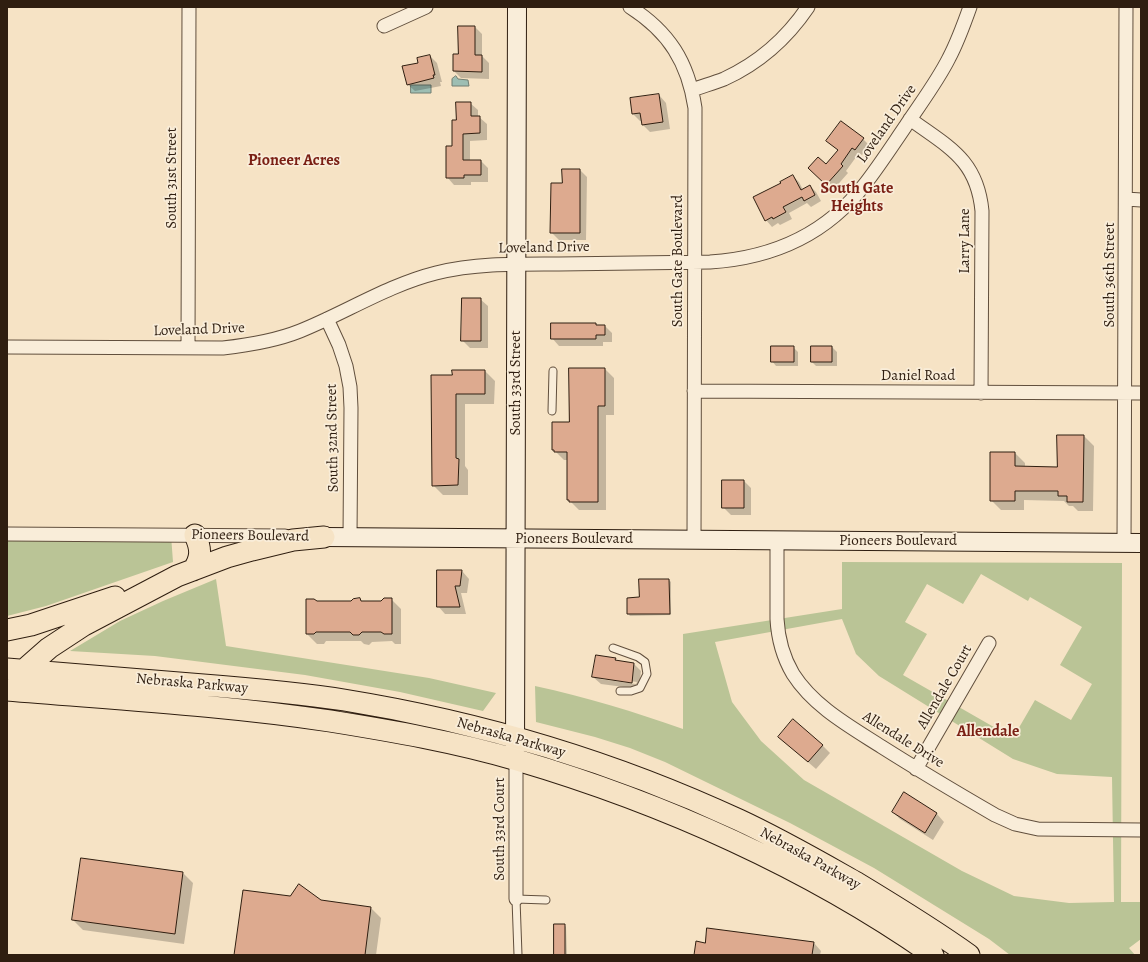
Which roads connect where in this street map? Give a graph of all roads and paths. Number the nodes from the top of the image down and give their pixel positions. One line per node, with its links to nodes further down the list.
1 (189, 7): 17 (street, South 31st Street)
2 (426, 7): 8 (street)
3 (517, 7): 14 (main road, South 33rd Street)
4 (630, 7): 9 (street, South Gate Boulevard)
5 (808, 7): 9 (street)
6 (970, 7): 10 (street, Loveland Drive)
7 (1126, 7): 11 (street, South 36th Street)
8 (384, 26)
9 (692, 90): 13 (street, South Gate Boulevard)
10 (910, 119): 13 (street, Loveland Drive); 20 (street, Larry Lane)
11 (1126, 199): 12 (street); 22 (street, South 36th Street)
12 (1141, 200)
13 (695, 262): 14 (street, Loveland Drive); 19 (street, South Gate Boulevard)
14 (517, 264): 15 (street, Loveland Drive); 28 (main road, South 33rd Street)
15 (327, 319): 17 (street, Loveland Drive); 27 (street, South 32nd Street)
16 (7, 347): 17 (street, Loveland Drive)
17 (188, 348)
18 (553, 371): 23 (lane)
19 (694, 391): 20 (street, Daniel Road); 29 (street, South Gate Boulevard)
20 (981, 393): 22 (street, Daniel Road)
21 (1141, 393): 22 (street, Daniel Road)
22 (1125, 394): 31 (street, South 36th Street)
23 (552, 411)
24 (7, 534): 25 (street, Pioneers Boulevard)
25 (196, 535): 26 (street, Pioneers Boulevard); 32 (main road)
26 (324, 537): 27 (main road, Pioneers Boulevard); 32 (main road)
27 (350, 537): 28 (main road, Pioneers Boulevard)
28 (516, 538): 29 (main road, Pioneers Boulevard); 39 (main road, South 33rd Street)
29 (694, 540): 30 (main road, Pioneers Boulevard)
30 (777, 540): 31 (main road, Pioneers Boulevard); 41 (street, Allendale Drive)
31 (1133, 543)
32 (185, 573): 33 (main road); 36 (main road)
33 (7, 630)
34 (989, 643): 41 (street, Allendale Court)
35 (613, 648): 38 (lane)
36 (13, 673): 39 (main road, Nebraska Parkway)
37 (7, 690): 40 (main road, Nebraska Parkway)
38 (620, 691)
39 (515, 737): 40 (main road, South 33rd Street); 47 (main road, Nebraska Parkway)
40 (516, 760): 43 (street, South 33rd Court); 46 (main road, Nebraska Parkway)
41 (916, 768): 42 (street, Allendale Drive)
42 (1141, 830)
43 (516, 899): 44 (lane); 45 (lane)
44 (546, 900)
45 (518, 955)
46 (933, 955)
47 (969, 955)

